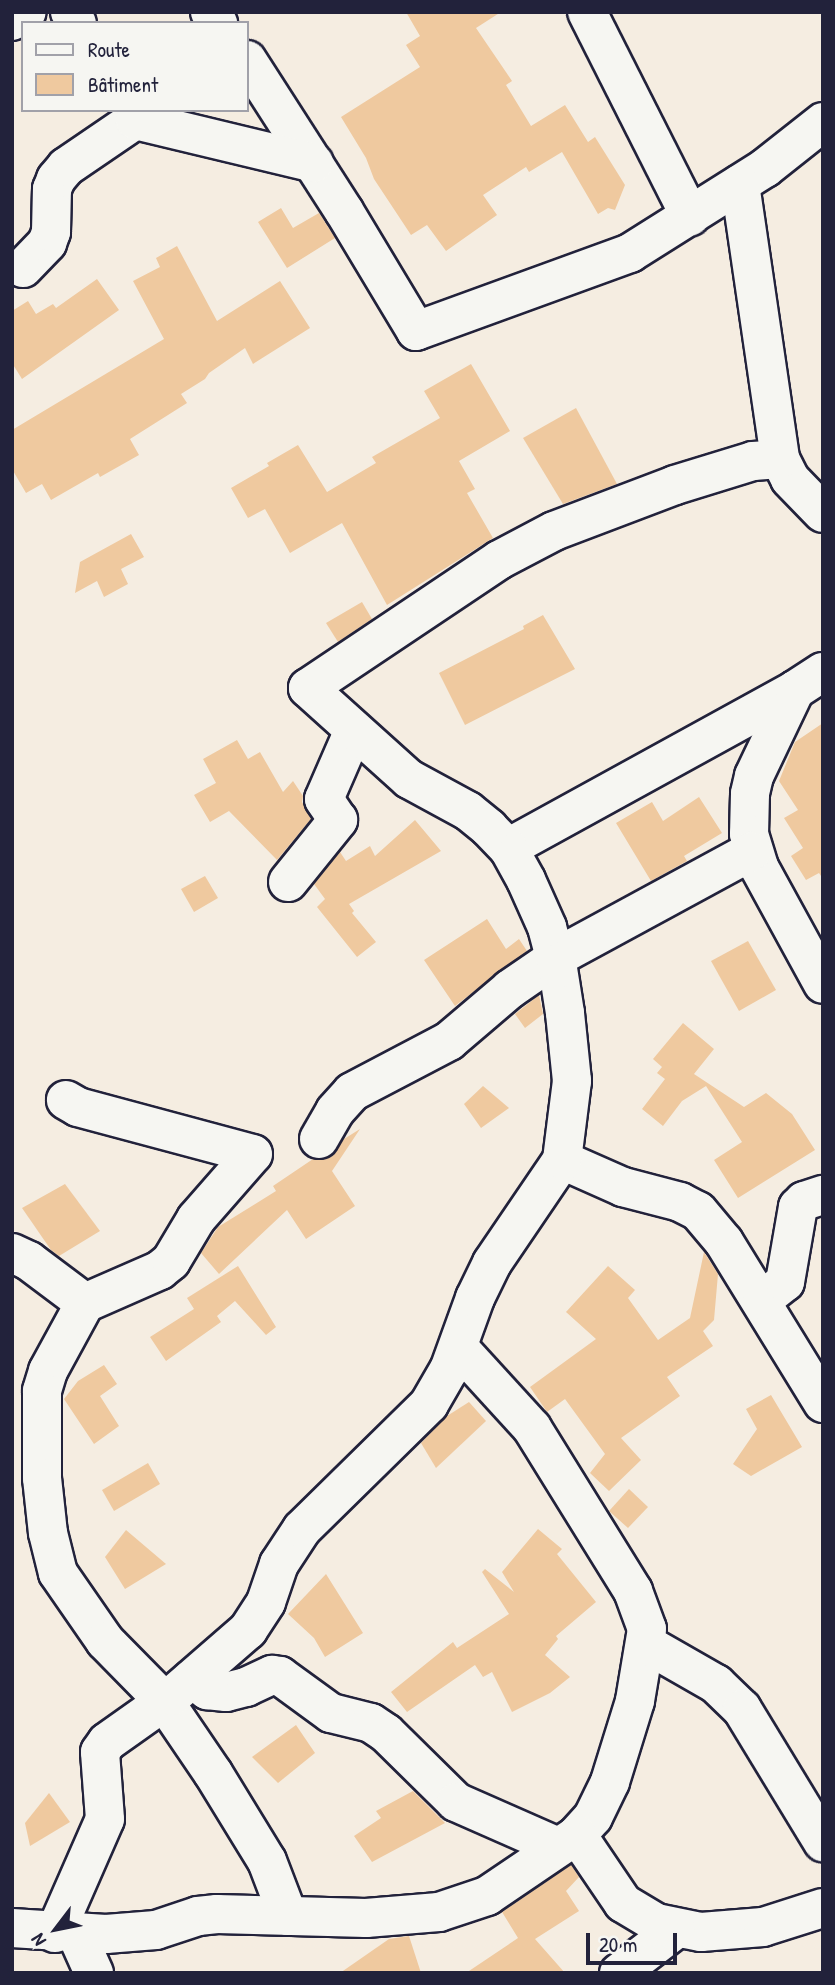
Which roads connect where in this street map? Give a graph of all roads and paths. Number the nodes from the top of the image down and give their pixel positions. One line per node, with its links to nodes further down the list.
1 (27, 12): 3 (street)
2 (587, 12): 9 (street)
3 (12, 22)
4 (248, 62): 7 (street)
5 (132, 115): 7 (street); 10 (street)
6 (823, 122): 8 (street)
7 (314, 163): 9 (street)
8 (740, 184): 9 (street); 11 (street)
9 (690, 216)
10 (23, 268)
11 (780, 459): 12 (street); 14 (street)
12 (823, 513)
13 (809, 681): 15 (street); 16 (street)
14 (354, 730): 15 (street); 17 (street)
15 (508, 848): 18 (street)
16 (752, 851): 18 (street); 19 (street)
17 (288, 881)
18 (555, 958): 21 (street); 22 (street)
19 (823, 984)
20 (66, 1100): 26 (street)
21 (319, 1139)
22 (562, 1160): 25 (street); 27 (street)
23 (823, 1195): 25 (street)
24 (12, 1253): 26 (street)
25 (762, 1300): 28 (street)
26 (85, 1303): 29 (street)
27 (459, 1348): 30 (street); 31 (street)
28 (822, 1399)
29 (27, 1479): 31 (street)
30 (646, 1644): 32 (street); 33 (street)
31 (178, 1690): 32 (street); 35 (street); 38 (street)
32 (568, 1841): 35 (street); 37 (street)
33 (823, 1842)
34 (823, 1908): 37 (street)
35 (288, 1916): 38 (street)
36 (12, 1928): 38 (street)
37 (676, 1929): 40 (street)
38 (66, 1933): 39 (street)
39 (94, 1973)
40 (619, 1973)

